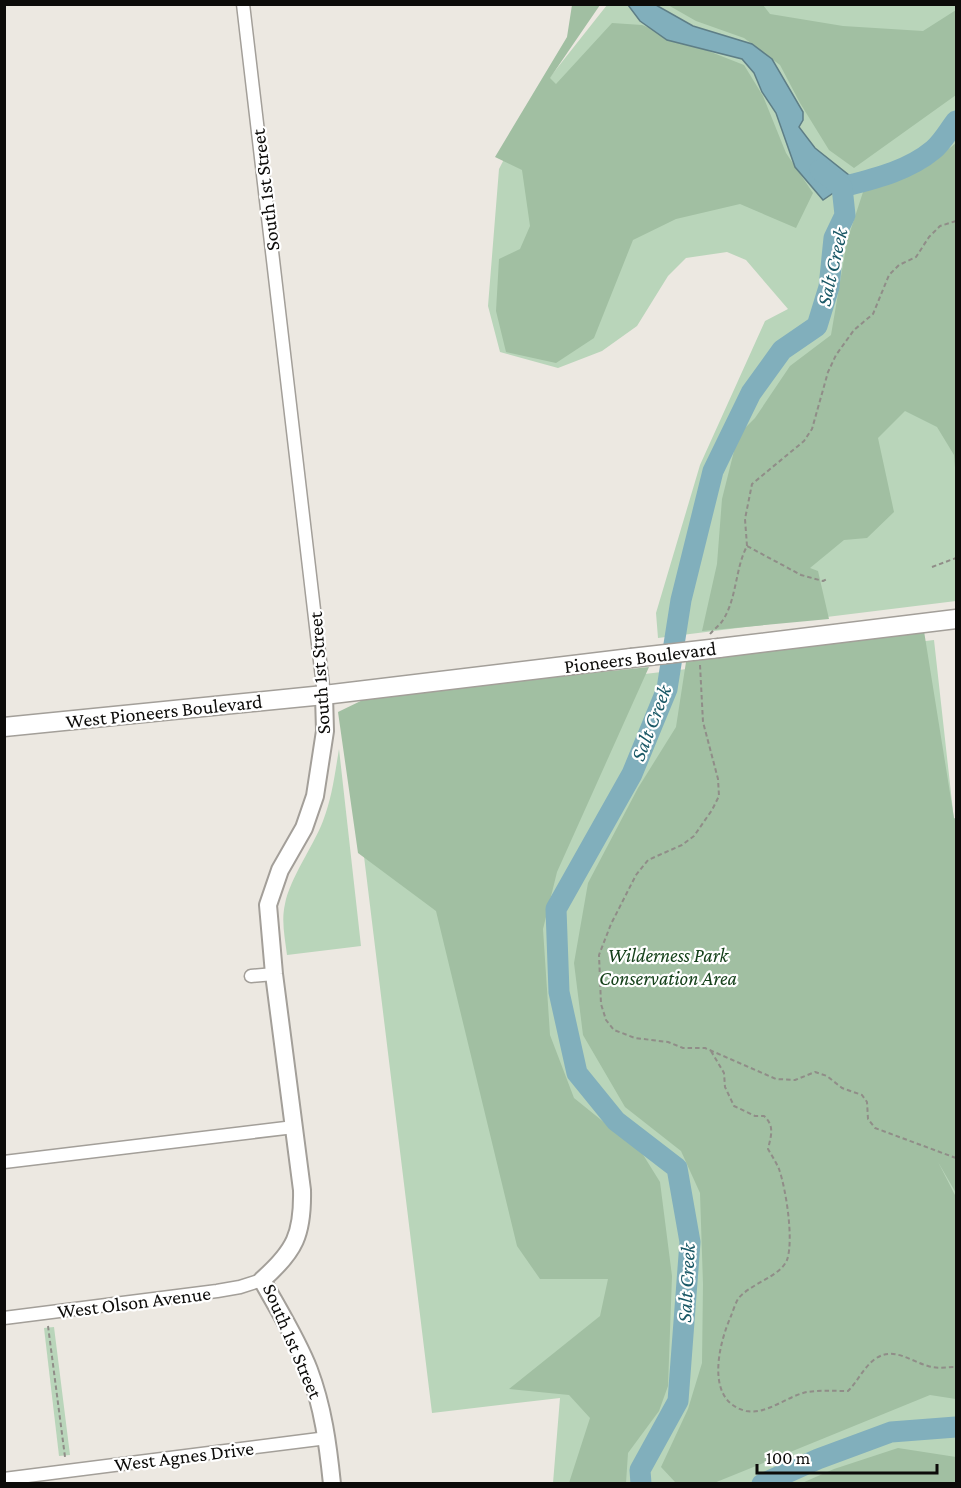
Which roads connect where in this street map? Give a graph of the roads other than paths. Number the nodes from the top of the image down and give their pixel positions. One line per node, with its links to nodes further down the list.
1 (243, 4): 3 (street, South 1st Street)
2 (957, 619): 3 (main road, Pioneers Boulevard, bridge)
3 (324, 695): 4 (main road, West Pioneers Boulevard); 5 (street, South 1st Street)
4 (4, 727)
5 (274, 974): 6 (street); 7 (street, South 1st Street)
6 (251, 976)
7 (294, 1127): 8 (street); 9 (street, South 1st Street)
8 (4, 1162)
9 (262, 1280): 10 (street, West Olson Avenue); 11 (street, South 1st Street)
10 (4, 1317)
11 (327, 1438): 12 (street, West Agnes Drive); 13 (street, South 1st Street)
12 (4, 1479)
13 (332, 1484)

